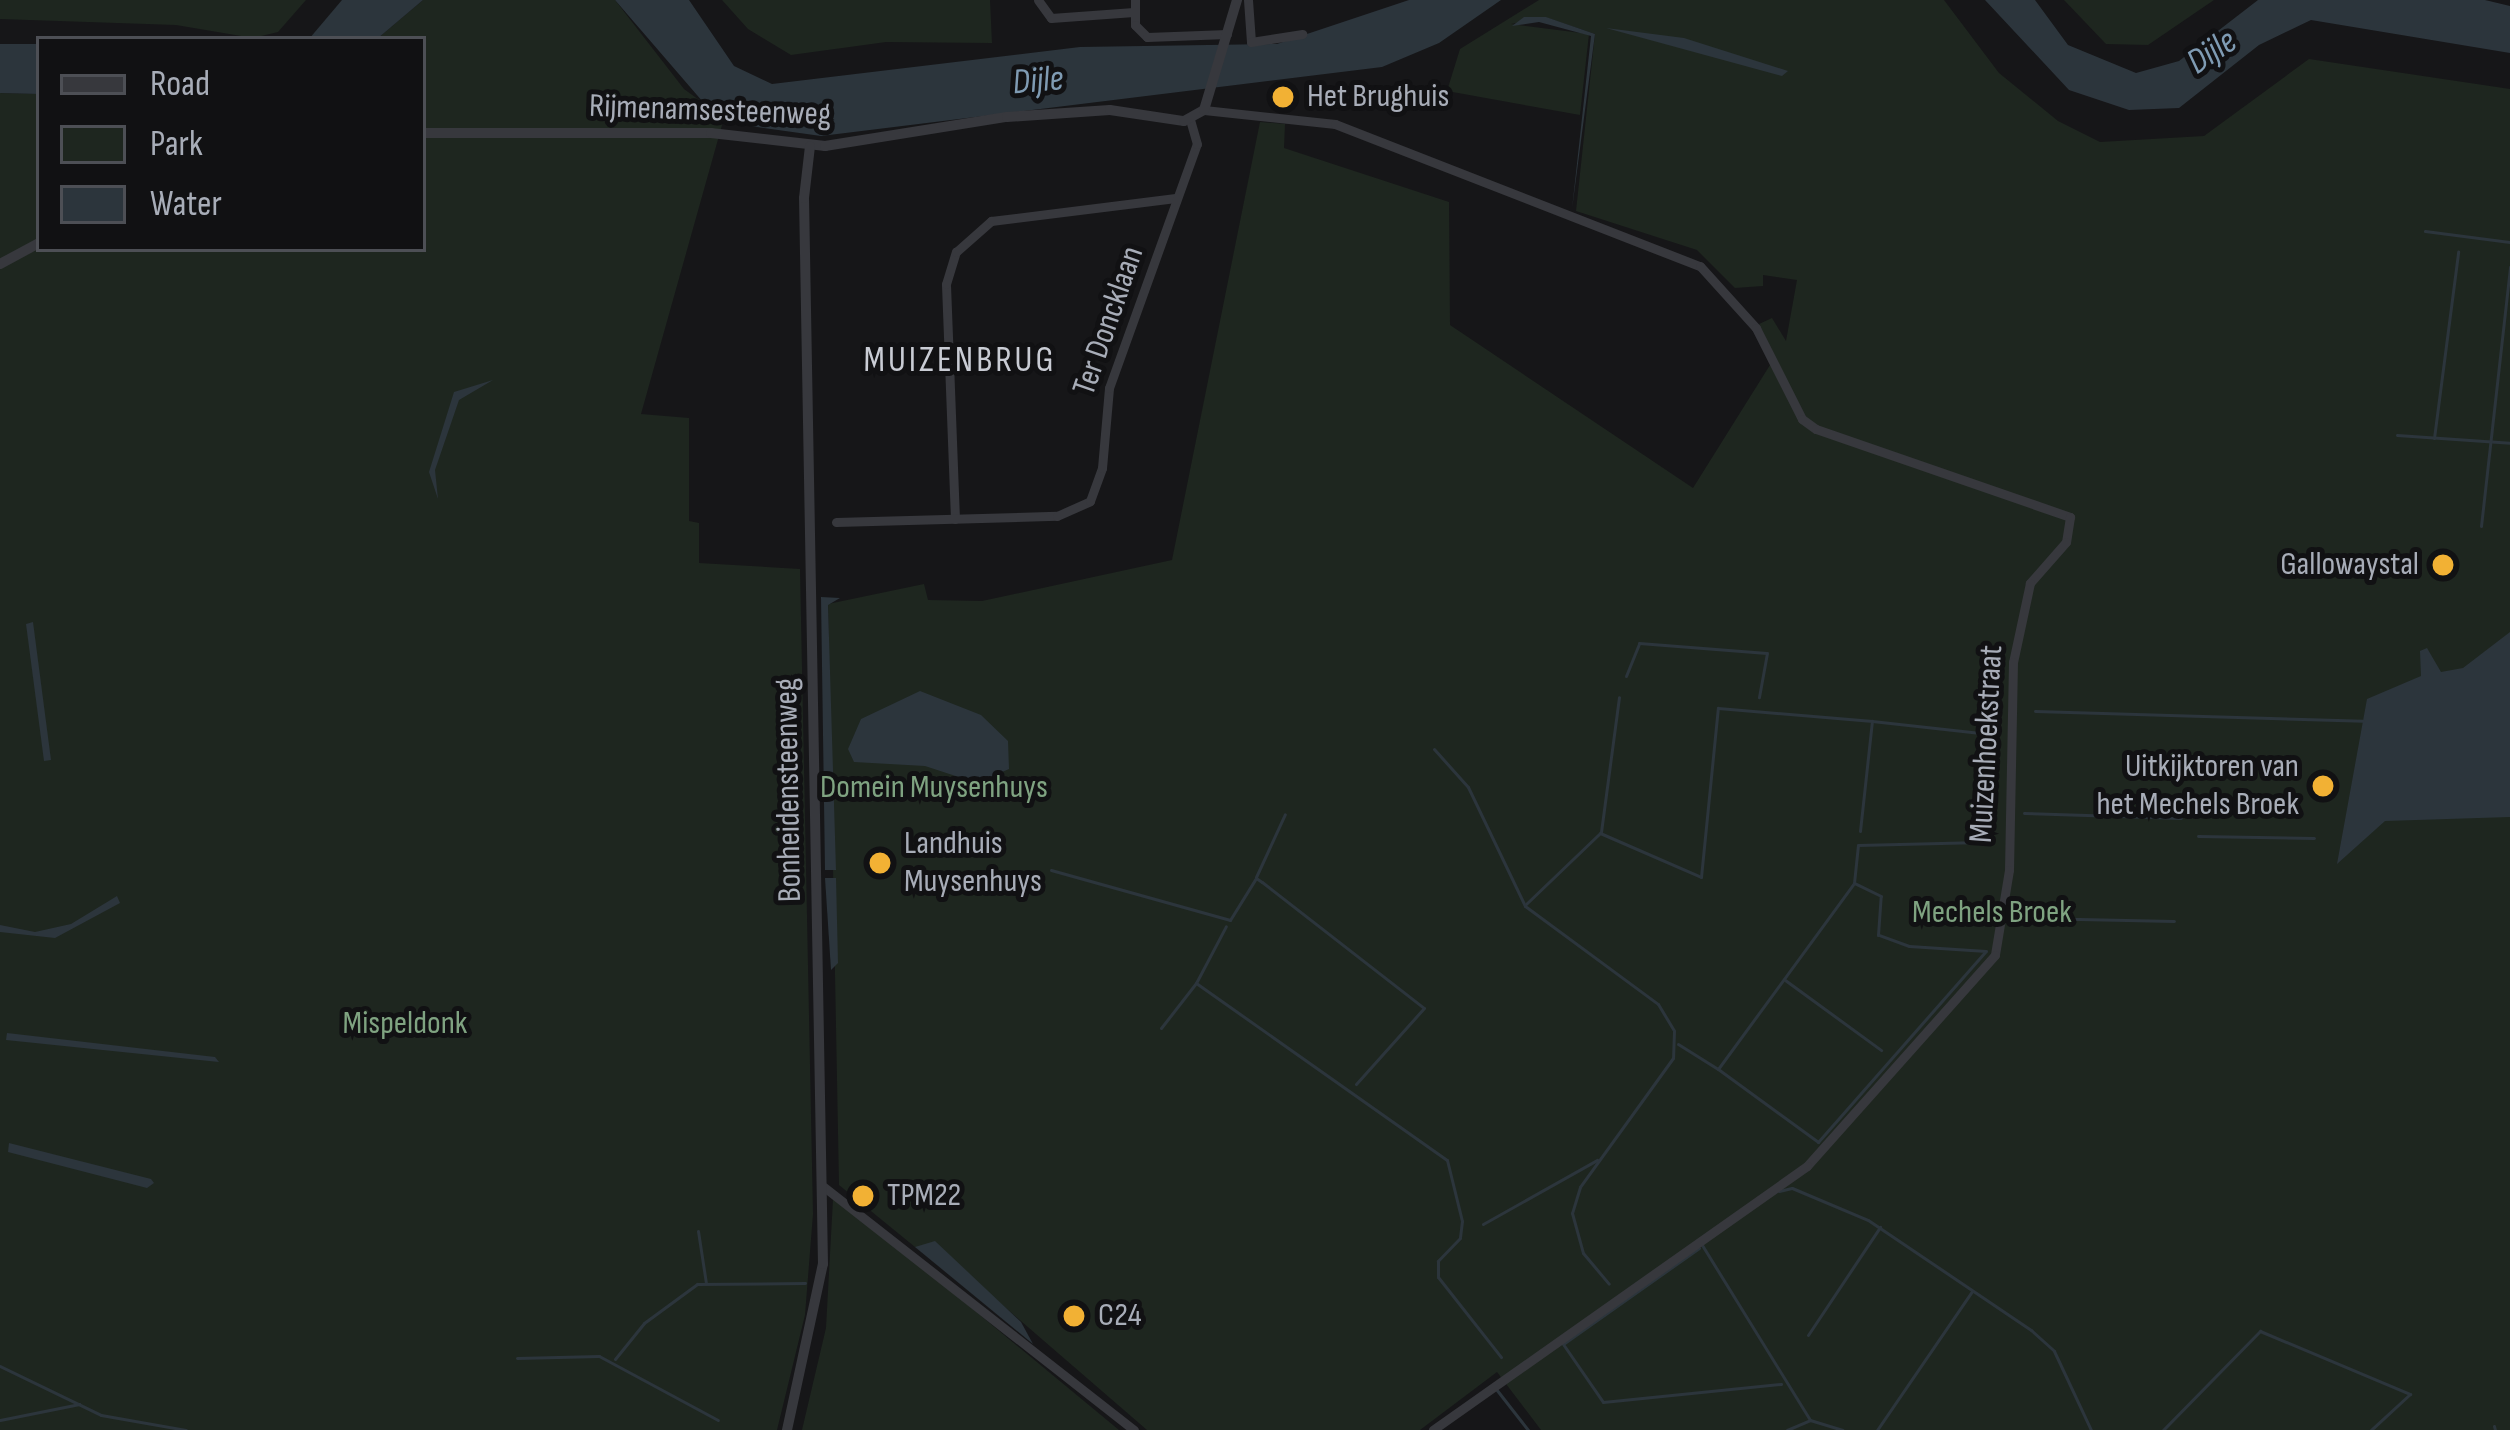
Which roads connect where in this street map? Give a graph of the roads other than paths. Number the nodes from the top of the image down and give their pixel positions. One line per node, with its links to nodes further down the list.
1 (1038, 0): 4 (street)
2 (1237, 0): 6 (street)
3 (1248, 0): 5 (street)
4 (1134, 6): 6 (street)
5 (1302, 34)
6 (1226, 36): 7 (street)
7 (1205, 105): 8 (street); 19 (street, Muizenhoekstraat)
8 (1190, 120): 10 (street, Rijmenamsesteenweg); 11 (street, Ter Doncklaan)
9 (426, 134): 10 (street, Rijmenamsesteenweg)
10 (810, 146): 16 (street, Bonheidensteenweg)
11 (1176, 198): 14 (street, Ter Doncklaan); 14 (street)
12 (36, 245): 13 (street)
13 (0, 264)
14 (955, 519): 15 (street, Ter Doncklaan)
15 (836, 523)
16 (824, 1187): 17 (street, Bonheidensteenweg); 18 (street)
17 (788, 1430)
18 (1134, 1430)
19 (1433, 1430)

